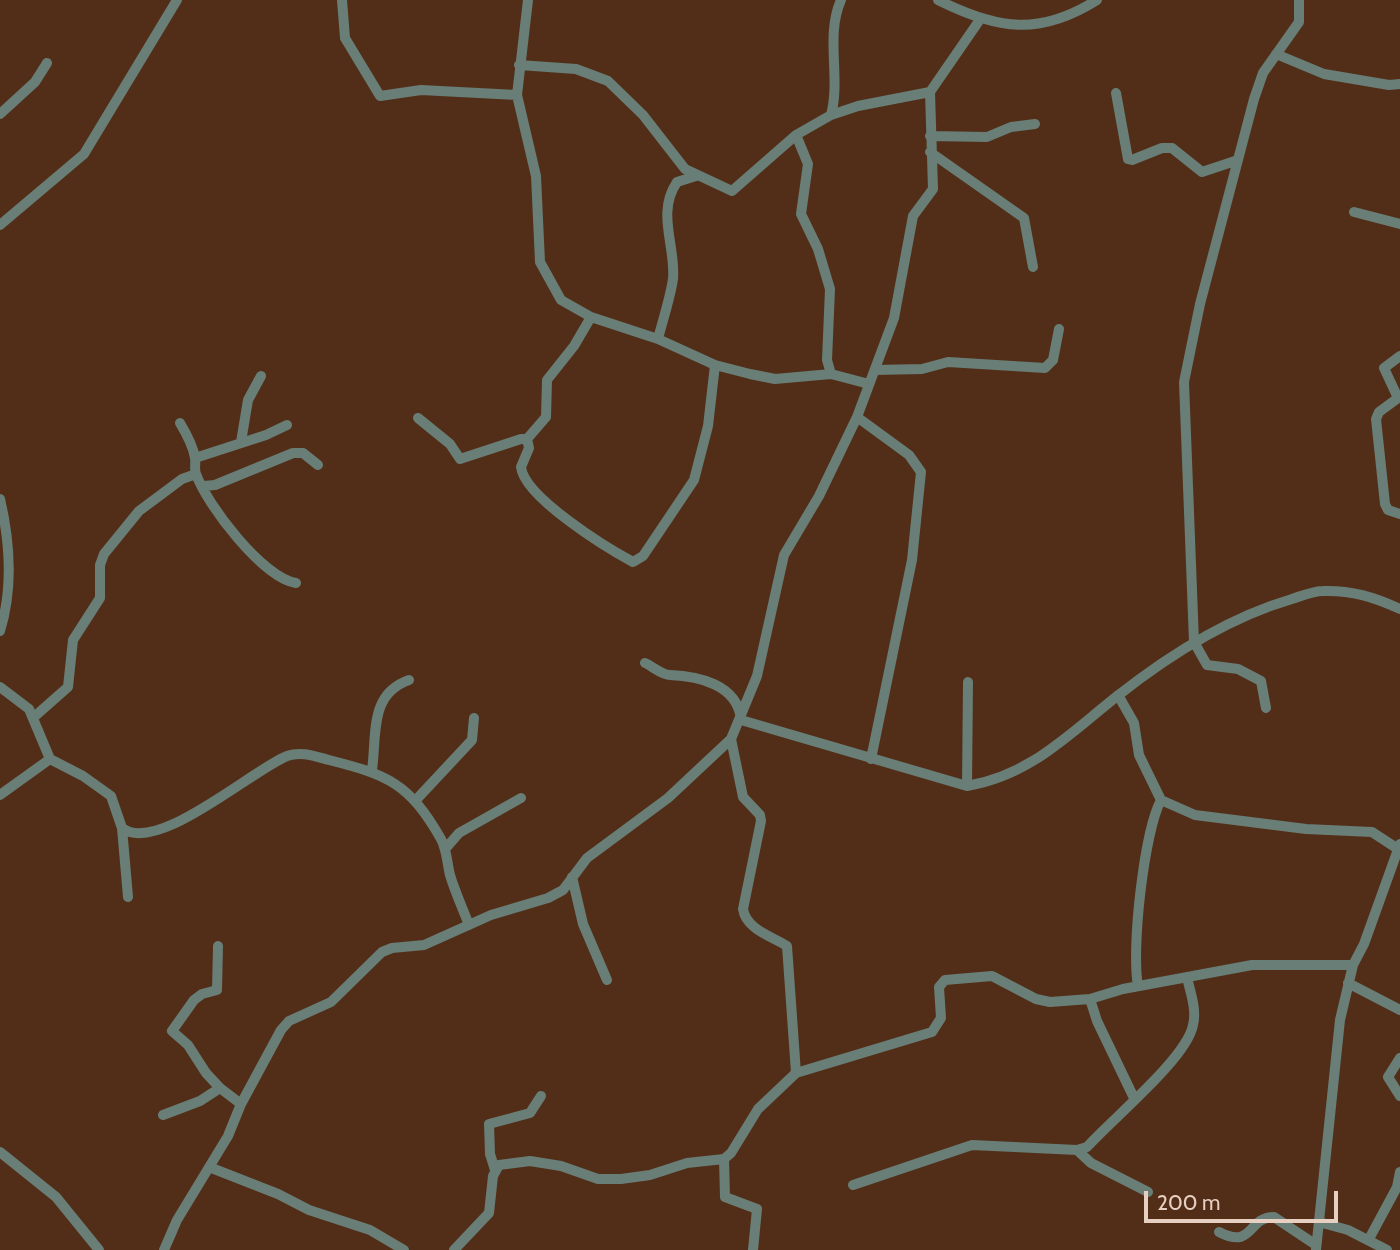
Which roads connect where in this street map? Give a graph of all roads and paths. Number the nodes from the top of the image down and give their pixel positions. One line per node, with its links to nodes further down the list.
1 (177, 0): 26 (street)
2 (342, 0): 15 (street)
3 (528, 0): 11 (street)
4 (841, 0): 17 (street)
5 (938, 0): 8 (street)
6 (1097, 0): 8 (street)
7 (1299, 0): 9 (street)
8 (981, 18): 13 (street)
9 (1276, 54): 12 (street); 22 (street)
10 (47, 63): 16 (street)
11 (519, 65): 15 (street); 23 (street)
12 (1400, 84)
13 (930, 92): 17 (street); 20 (street)
14 (1116, 93): 22 (street)
15 (517, 95): 28 (street)
16 (0, 114)
17 (831, 115): 19 (street)
18 (1035, 124): 20 (street)
19 (796, 135): 23 (street); 34 (street)
20 (930, 136): 21 (street)
21 (930, 152): 27 (street); 33 (street)
22 (1238, 160): 52 (street)
23 (699, 175): 30 (street)
24 (1354, 212): 25 (street)
25 (1400, 223)
26 (0, 225)
27 (1032, 267)
28 (590, 317): 30 (street); 41 (street)
29 (1059, 329): 33 (street)
30 (658, 339): 32 (street)
31 (1400, 356): 48 (street)
32 (715, 365): 34 (street); 41 (street)
33 (875, 370): 36 (street)
34 (831, 374): 36 (street)
35 (261, 376): 42 (street)
36 (869, 384): 37 (street)
37 (857, 416): 61 (street); 64 (street)
38 (418, 418): 41 (street)
39 (180, 423): 43 (street)
40 (286, 425): 42 (street)
41 (527, 439)
42 (242, 442): 43 (street)
43 (195, 458): 45 (street)
44 (318, 465): 46 (street)
45 (196, 474): 46 (street); 59 (street)
46 (204, 486): 49 (street)
47 (0, 499): 51 (street)
48 (1400, 514)
49 (296, 583)
50 (1400, 609): 52 (street)
51 (0, 628)
52 (1194, 642): 57 (street); 58 (street)
53 (645, 663): 61 (street)
54 (409, 680): 65 (street)
55 (968, 682): 66 (street)
56 (0, 687): 59 (street)
57 (1118, 695): 66 (street); 69 (street)
58 (1266, 708)
59 (34, 717): 63 (street)
60 (474, 718): 70 (street)
61 (741, 719): 62 (street); 64 (street)
62 (732, 739): 74 (street); 86 (street)
63 (50, 759): 67 (street); 71 (street)
64 (871, 759): 66 (street)
65 (372, 770): 70 (street); 71 (street)
66 (967, 786)
67 (0, 794)
68 (521, 798): 73 (street)
69 (1161, 800): 72 (street); 82 (street)
70 (415, 801): 73 (street)
71 (122, 828): 75 (street)
72 (1399, 847): 78 (street)
73 (446, 848): 76 (street)
74 (572, 877): 76 (street); 80 (street)
75 (128, 897)
76 (469, 925): 91 (street)
77 (218, 946): 87 (street)
78 (1353, 965): 79 (street); 81 (street)
79 (1186, 976): 82 (street); 90 (street)
80 (607, 980)
81 (1348, 983): 84 (street); 101 (street)
82 (1138, 986): 83 (street)
83 (1090, 999): 86 (street); 90 (street)
84 (1400, 1010)
85 (1400, 1058): 89 (street)
86 (796, 1073): 95 (street)
87 (220, 1088): 91 (street); 92 (street)
88 (541, 1096): 97 (street)
89 (1400, 1096)
90 (1134, 1098): 93 (street)
91 (241, 1104): 96 (street)
92 (163, 1115)
93 (1077, 1150): 99 (street); 100 (street)
94 (0, 1152): 105 (street)
95 (724, 1159): 97 (street); 109 (street)
96 (209, 1167): 106 (street); 107 (street)
97 (495, 1170): 108 (street)
98 (1400, 1172): 103 (street)
99 (853, 1185)
100 (1148, 1192)
101 (1320, 1222): 103 (street); 104 (street)
102 (1219, 1231): 104 (street)
103 (1369, 1239): 110 (street)
104 (1316, 1247)
105 (99, 1250)
106 (164, 1250)
107 (402, 1250)
108 (454, 1250)
109 (752, 1250)
110 (1387, 1250)

